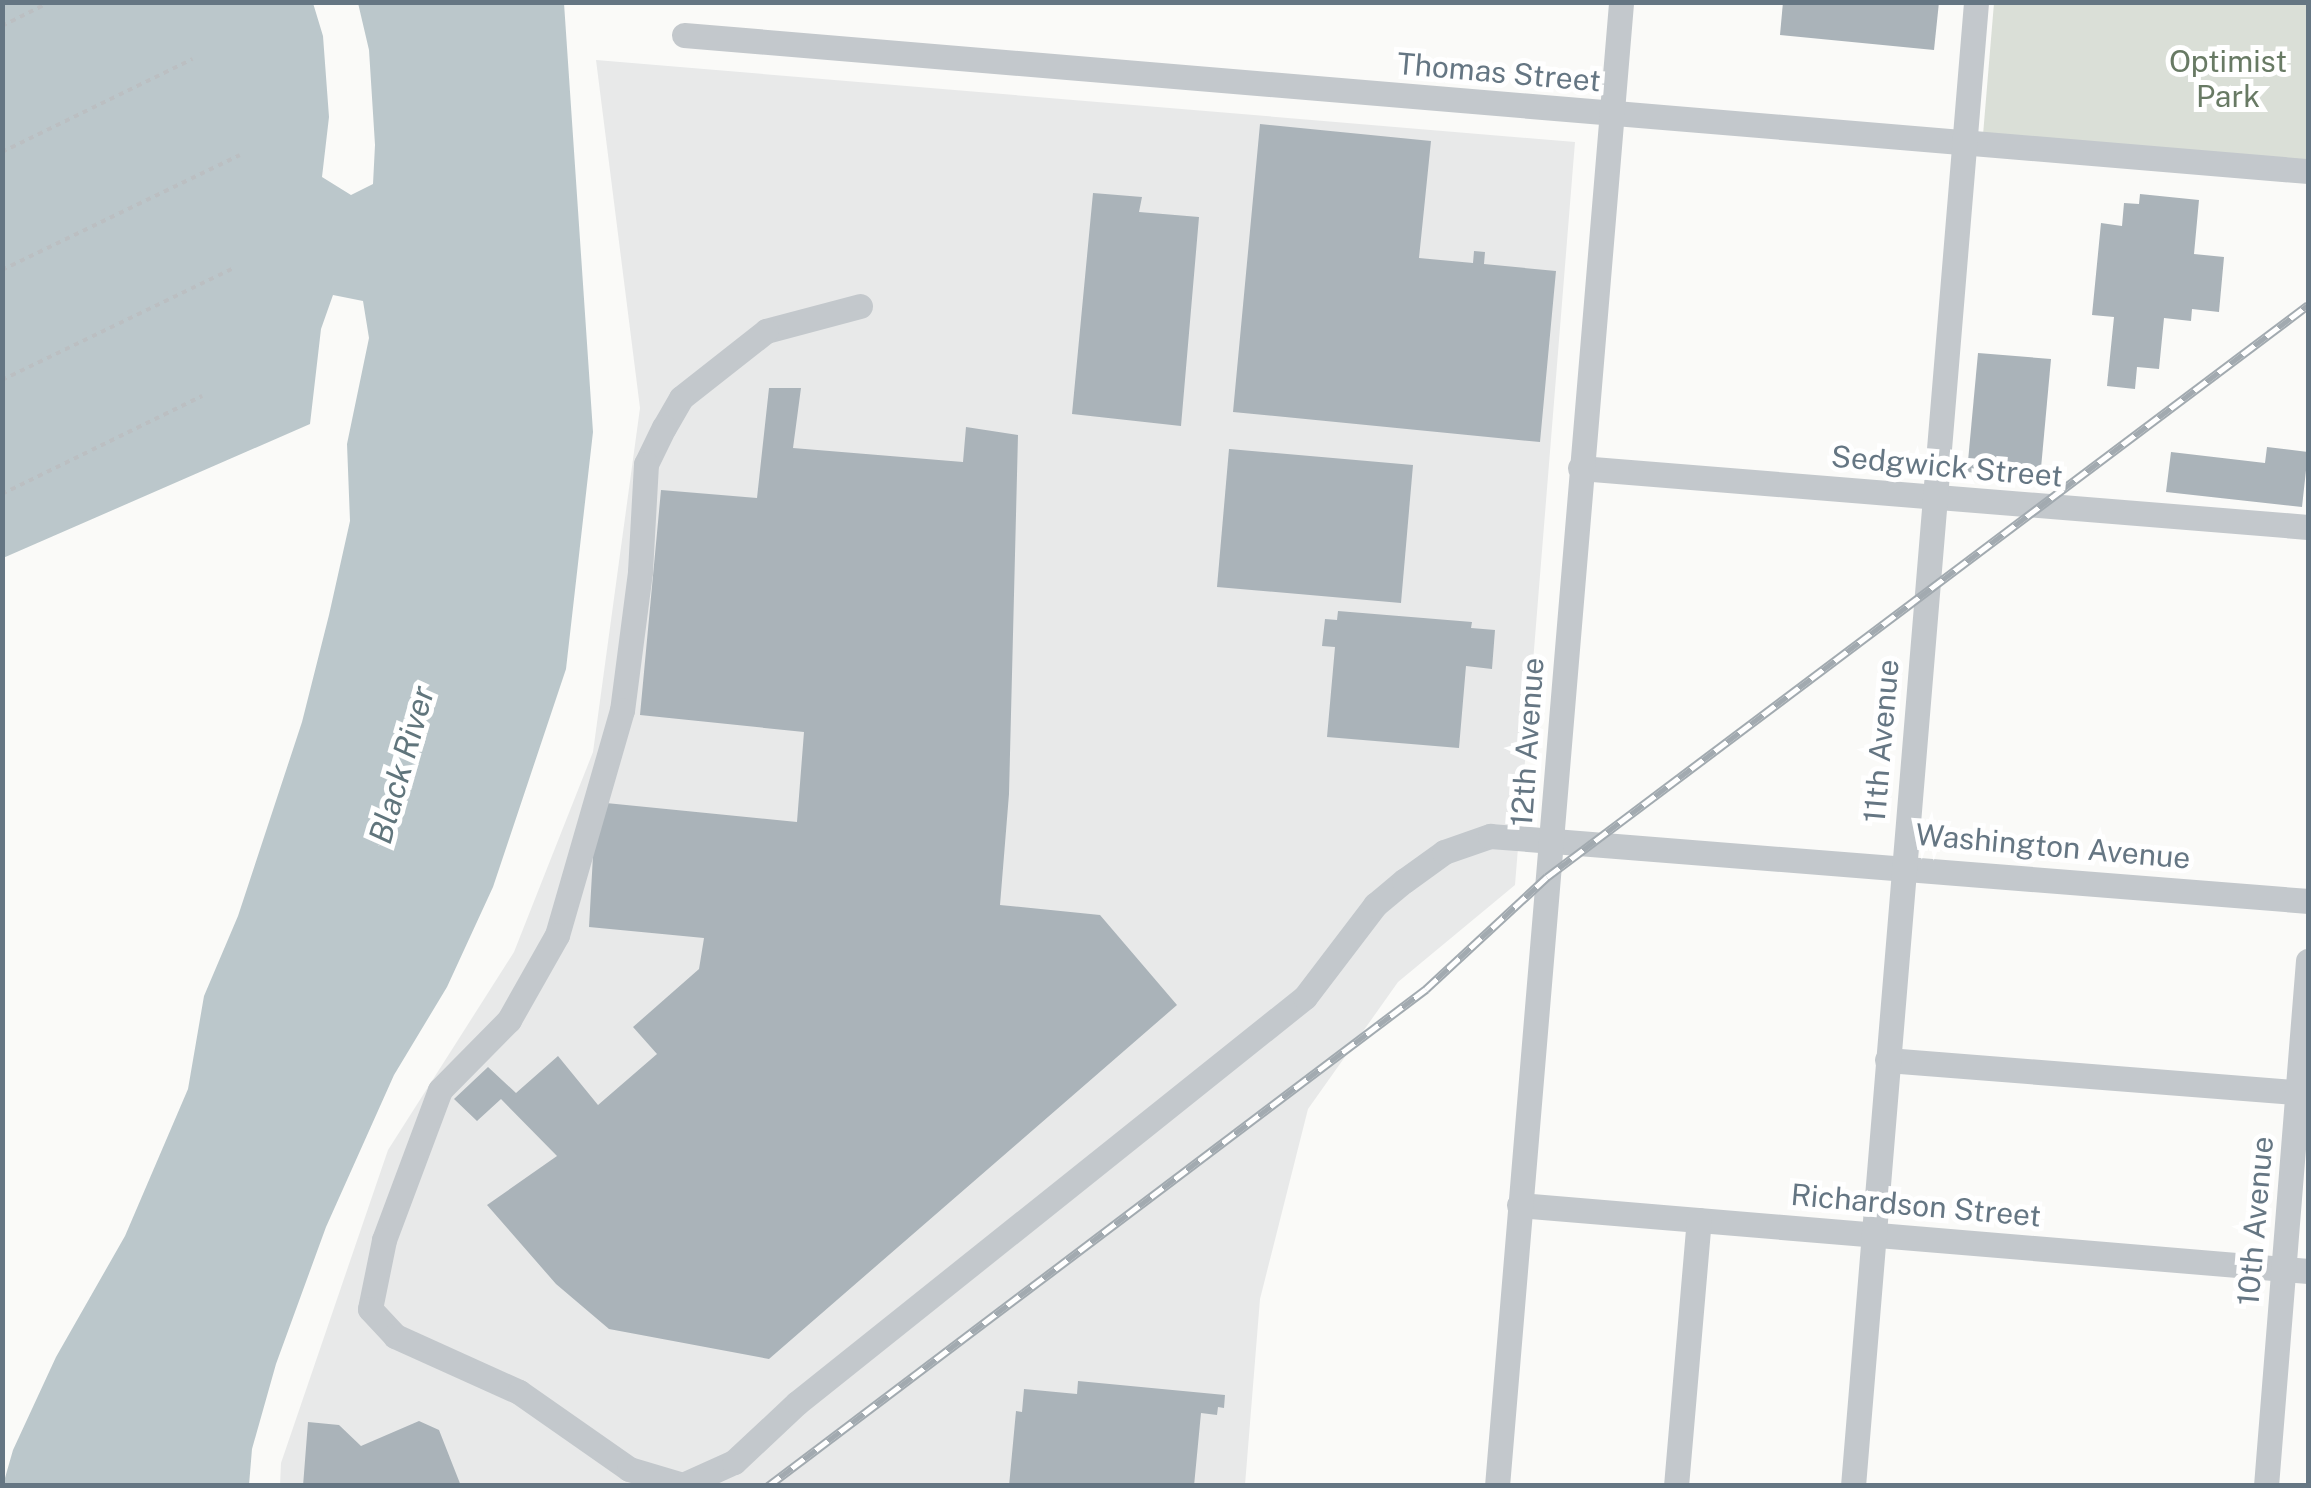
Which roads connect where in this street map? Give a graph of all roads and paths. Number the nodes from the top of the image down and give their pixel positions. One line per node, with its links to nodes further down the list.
1 (50, 2): 4 (path)
2 (1620, 2): 7 (street, 12th Avenue)
3 (1976, 2): 8 (street, 11th Avenue)
4 (2, 26)
5 (684, 34): 7 (street, Thomas Street)
6 (193, 59): 9 (path)
7 (1611, 115): 8 (street, Thomas Street); 17 (street, 12th Avenue)
8 (1964, 144): 11 (street, Thomas Street); 19 (street, 11th Avenue)
9 (2, 152)
10 (240, 155): 13 (path)
11 (2308, 171)
12 (234, 268): 15 (path)
13 (2, 270)
14 (860, 306): 21 (street, Washington Avenue)
15 (2, 380)
16 (202, 396): 18 (path)
17 (1580, 468): 19 (street, Sedgwick Street); 21 (street, 12th Avenue)
18 (2, 494)
19 (1936, 497): 20 (street, Sedgwick Street); 22 (street, 11th Avenue)
20 (2308, 528)
21 (1553, 839): 22 (street, Washington Avenue); 27 (street, 12th Avenue)
22 (1904, 866): 23 (street, Washington Avenue); 25 (street, 11th Avenue)
23 (2308, 901)
24 (2308, 961): 26 (street, 10th Avenue)
25 (1887, 1060): 26 (street); 29 (street, 11th Avenue)
26 (2298, 1092): 30 (street, 10th Avenue)
27 (1519, 1205): 28 (street, Richardson Street); 31 (street, 12th Avenue)
28 (1698, 1220): 29 (street, Richardson Street); 32 (street)
29 (1872, 1234): 30 (street, Richardson Street); 33 (street, 11th Avenue)
30 (2296, 1270): 34 (street, 10th Avenue)
31 (1497, 1486)
32 (1676, 1486)
33 (1853, 1486)
34 (2266, 1486)

